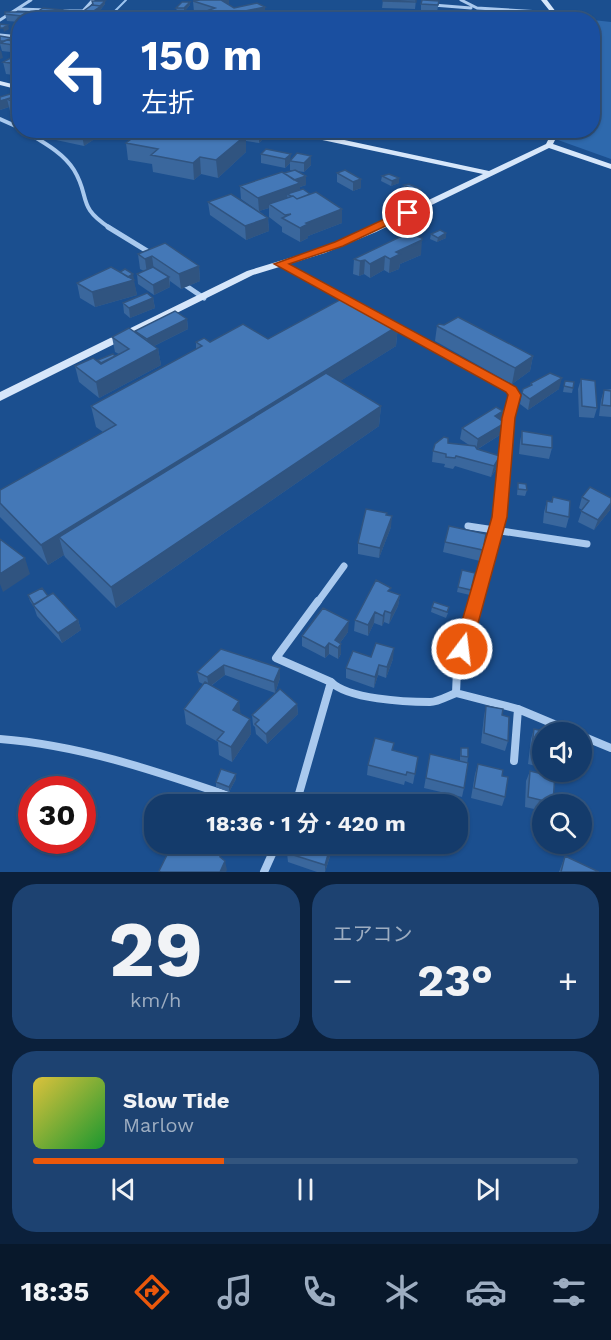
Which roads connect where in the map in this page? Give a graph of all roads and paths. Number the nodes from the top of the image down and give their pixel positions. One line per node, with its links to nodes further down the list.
1 (31, 0): 6 (street)
2 (93, 0): 9 (street)
3 (461, 0): 7 (street)
4 (544, 0): 12 (street)
5 (433, 5): 7 (street)
6 (18, 9): 8 (street); 10 (street)
7 (484, 9): 11 (street)
8 (50, 10)
9 (61, 10)
10 (14, 12)
11 (516, 12)
12 (555, 12)
13 (36, 138): 19 (street)
14 (326, 138): 18 (street)
15 (553, 138): 16 (street)
16 (549, 145): 17 (street); 18 (street)
17 (611, 167)
18 (489, 173): 20 (street)
19 (156, 256)
20 (280, 264): 22 (street); 23 (street)
21 (180, 278): 22 (street)
22 (204, 298): 25 (street)
23 (350, 302)
24 (381, 319): 27 (street)
25 (0, 397)
26 (468, 526): 27 (street)
27 (495, 531): 28 (street); 31 (street)
28 (587, 544)
29 (344, 566): 30 (street)
30 (331, 682): 31 (street); 39 (street)
31 (456, 693): 32 (street)
32 (518, 709): 33 (street); 37 (street)
33 (549, 722)
34 (0, 739): 38 (street)
35 (592, 740): 36 (street)
36 (611, 748)
37 (514, 761)
38 (222, 794)
39 (299, 794)
40 (272, 854): 41 (street)
41 (264, 872)

